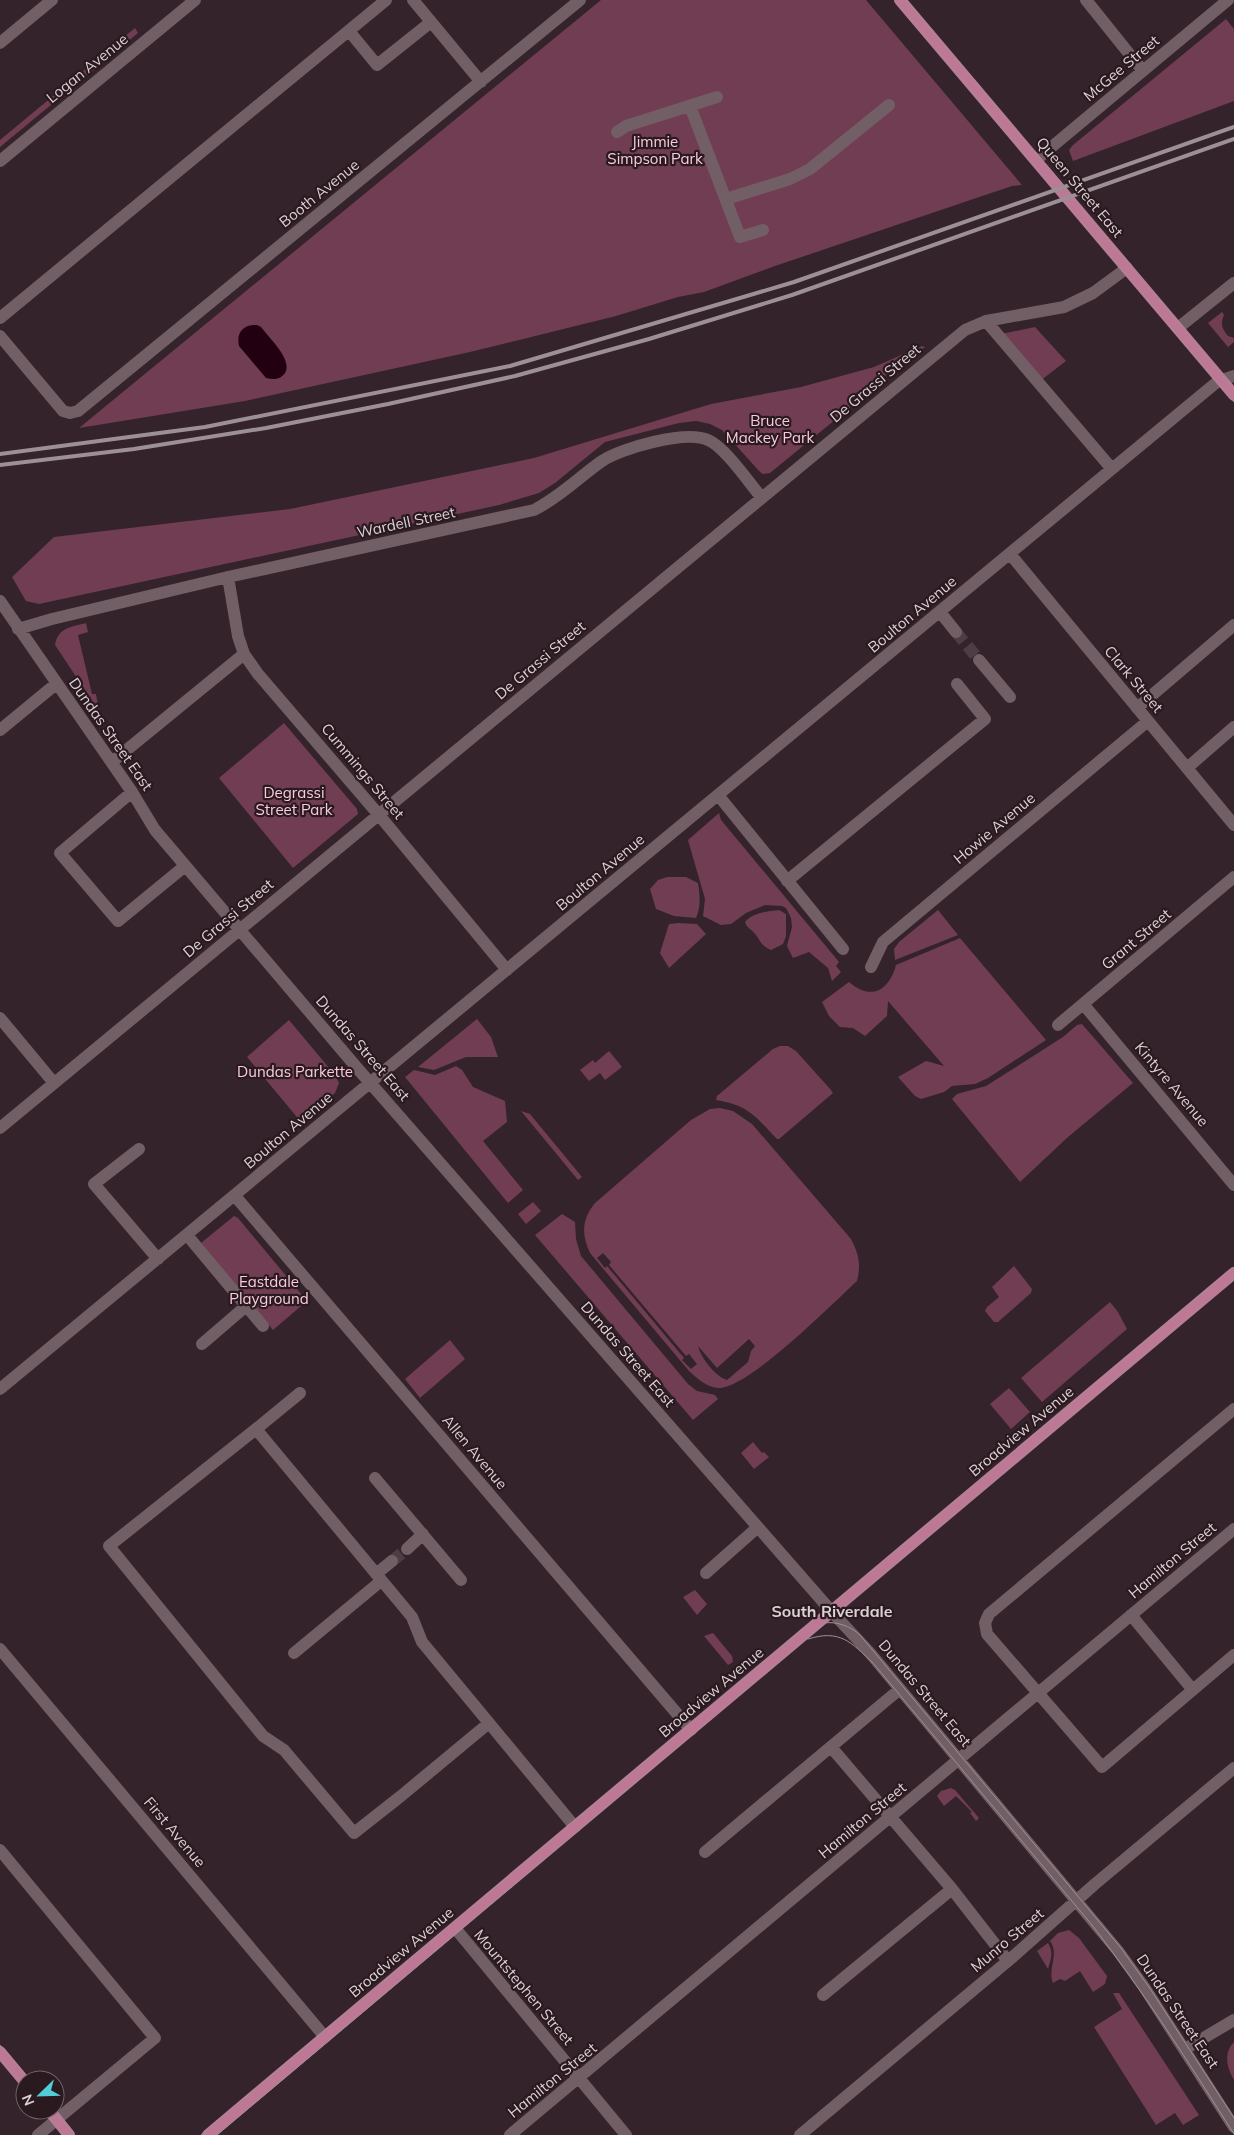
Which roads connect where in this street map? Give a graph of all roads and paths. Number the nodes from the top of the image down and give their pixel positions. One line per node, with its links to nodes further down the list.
1 (52, 0): 11 (street)
2 (195, 0): 19 (street, Logan Avenue)
3 (386, 0): 10 (street)
4 (413, 0): 9 (street)
5 (580, 0): 13 (street, Booth Avenue)
6 (900, 0): 18 (main road, Queen Street East)
7 (1086, 0): 12 (street)
8 (1228, 0): 12 (street, McGee Street)
9 (431, 22): 10 (street); 13 (street)
10 (349, 31): 24 (street)
11 (0, 43)
12 (1143, 71): 18 (street, McGee Street)
13 (481, 82): 27 (street, Booth Avenue)
14 (717, 97): 16 (street)
15 (889, 105): 20 (street)
16 (690, 106): 17 (street); 20 (street)
17 (617, 132)
18 (1036, 160): 22 (main road, Queen Street East)
19 (0, 161)
20 (726, 199): 21 (street)
21 (763, 230)
22 (1127, 268): 25 (street, De Grassi Street); 26 (main road, Queen Street East)
23 (1234, 283): 26 (street)
24 (0, 318)
25 (986, 321): 31 (street); 32 (street, De Grassi Street)
26 (1178, 328): 29 (main road, Queen Street East)
27 (0, 336)
28 (1234, 376): 29 (street)
29 (1221, 379): 30 (main road, Queen Street East); 31 (street, Boulton Avenue)
30 (1234, 395)
31 (1112, 469): 33 (street, Boulton Avenue)
32 (762, 498): 34 (street, Wardell Street); 53 (street, De Grassi Street)
33 (1010, 554): 36 (street, Boulton Avenue); 45 (street, Clark Street)
34 (228, 577): 38 (street, Wardell Street); 40 (street, Cummings Street)
35 (0, 601): 38 (street, Dundas Street East)
36 (940, 612): 39 (street); 52 (street, Boulton Avenue)
37 (1233, 627): 45 (street)
38 (18, 629): 42 (street, Dundas Street East)
39 (956, 632)
40 (244, 654): 49 (street); 53 (street, Cummings Street)
41 (979, 660): 44 (street)
42 (56, 684): 48 (street); 49 (street, Dundas Street East)
43 (957, 684): 57 (street)
44 (1010, 697)
45 (1137, 708): 46 (street, Clark Street)
46 (1148, 720): 50 (street, Clark Street); 60 (street, Howie Avenue)
47 (1234, 728): 50 (street)
48 (0, 730)
49 (112, 762): 51 (street, Dundas Street East)
50 (1187, 768): 54 (street, Clark Street)
51 (132, 792): 55 (street, Dundas Street East); 55 (street)
52 (718, 795): 57 (street); 61 (street, Boulton Avenue)
53 (379, 815): 58 (street, De Grassi Street); 61 (street, Cummings Street)
54 (1234, 825)
55 (185, 866): 58 (street, Dundas Street East)
56 (1234, 877): 62 (street, Grant Street)
57 (787, 881): 59 (street)
58 (240, 930): 65 (street, De Grassi Street); 66 (street, Dundas Street East)
59 (842, 949)
60 (872, 967)
61 (508, 970): 66 (street, Boulton Avenue)
62 (1084, 1005): 64 (street, Grant Street); 69 (street, Kintyre Avenue)
63 (0, 1018): 65 (street)
64 (1058, 1025)
65 (54, 1083): 67 (street, De Grassi Street)
66 (370, 1083): 70 (street, Boulton Avenue); 82 (street, Dundas Street East)
67 (0, 1128)
68 (139, 1149): 72 (street)
69 (1234, 1185)
70 (235, 1196): 71 (street, Boulton Avenue); 99 (street, Allen Avenue)
71 (187, 1235): 72 (street, Boulton Avenue); 74 (street)
72 (158, 1259): 77 (street, Boulton Avenue)
73 (1234, 1273): 90 (main road, Broadview Avenue)
74 (245, 1307): 75 (street); 76 (street)
75 (262, 1326)
76 (202, 1344)
77 (0, 1389)
78 (300, 1393): 80 (street)
79 (1234, 1408): 97 (street)
80 (256, 1429): 88 (street); 98 (street)
81 (375, 1478): 84 (street)
82 (758, 1527): 87 (street); 90 (street, Dundas Street East)
83 (1234, 1529): 91 (street, Hamilton Street)
84 (423, 1534): 85 (street); 89 (street)
85 (407, 1549)
86 (392, 1561): 88 (street)
87 (706, 1573)
88 (379, 1578): 93 (street); 98 (street)
89 (461, 1580)
90 (832, 1612): 95 (street, Dundas Street East); 99 (main road, Broadview Avenue)
91 (1131, 1615): 96 (street); 97 (street, Hamilton Street)
92 (0, 1649): 113 (street, First Avenue)
93 (294, 1652)
94 (1234, 1655): 96 (street)
95 (900, 1689): 100 (street); 101 (street, Dundas Street East)
96 (1192, 1689): 97 (street)
97 (1038, 1694): 101 (street, Hamilton Street)
98 (489, 1723): 104 (street)
99 (691, 1730): 104 (main road, Broadview Avenue)
100 (831, 1747): 103 (street); 106 (street)
101 (960, 1760): 103 (street, Hamilton Street); 108 (street, Dundas Street East)
102 (1234, 1768): 108 (street, Munro Street)
103 (891, 1817): 107 (street); 117 (street, Hamilton Street)
104 (575, 1827): 109 (main road, Broadview Avenue)
105 (0, 1850): 118 (street)
106 (704, 1852)
107 (952, 1889): 110 (street); 111 (street)
108 (1077, 1900): 110 (street, Munro Street); 114 (street, Dundas Street East)
109 (455, 1928): 113 (main road, Broadview Avenue); 117 (street, Mountstephen Street)
110 (1008, 1961): 127 (street, Munro Street)
111 (823, 1995)
112 (1234, 2020): 114 (street)
113 (325, 2037): 124 (main road, Broadview Avenue)
114 (1185, 2049): 121 (street, Dundas Street East)
115 (0, 2052): 116 (main road)
116 (15, 2070)
117 (579, 2079): 125 (street, Hamilton Street); 126 (street, Mountstephen Street)
118 (65, 2106)
119 (49, 2120): 122 (street)
120 (57, 2120): 123 (main road)
121 (1234, 2127)
122 (38, 2135)
123 (70, 2135)
124 (208, 2135)
125 (510, 2135)
126 (626, 2135)
127 (800, 2135)

